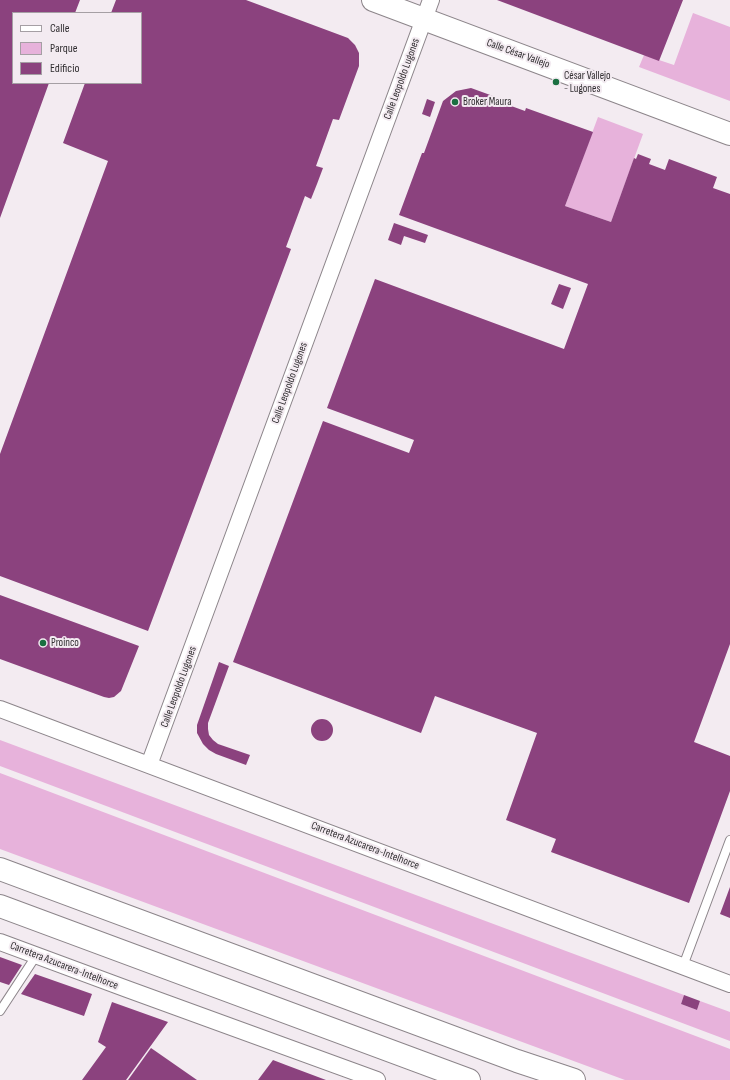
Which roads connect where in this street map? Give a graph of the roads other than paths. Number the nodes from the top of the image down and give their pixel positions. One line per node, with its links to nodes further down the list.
1 (373, 0): 2 (main road, Calle César Vallejo)
2 (427, 10): 3 (main road, Calle César Vallejo); 5 (street, Calle Leopoldo Lugones)
3 (730, 134)
4 (0, 709): 5 (street, Carretera Azucarera-Intelhorce)
5 (149, 765): 11 (street, Carretera Azucarera-Intelhorce)
6 (730, 840): 11 (lane)
7 (0, 869): 16 (main road)
8 (0, 906): 15 (main road)
9 (0, 942): 10 (street, Carretera Azucarera-Intelhorce)
10 (36, 956): 13 (lane); 14 (street, Carretera Azucarera-Intelhorce)
11 (682, 966): 12 (street, Carretera Azucarera-Intelhorce)
12 (730, 984)
13 (0, 1011)
14 (377, 1080)
15 (469, 1080)
16 (574, 1080)

